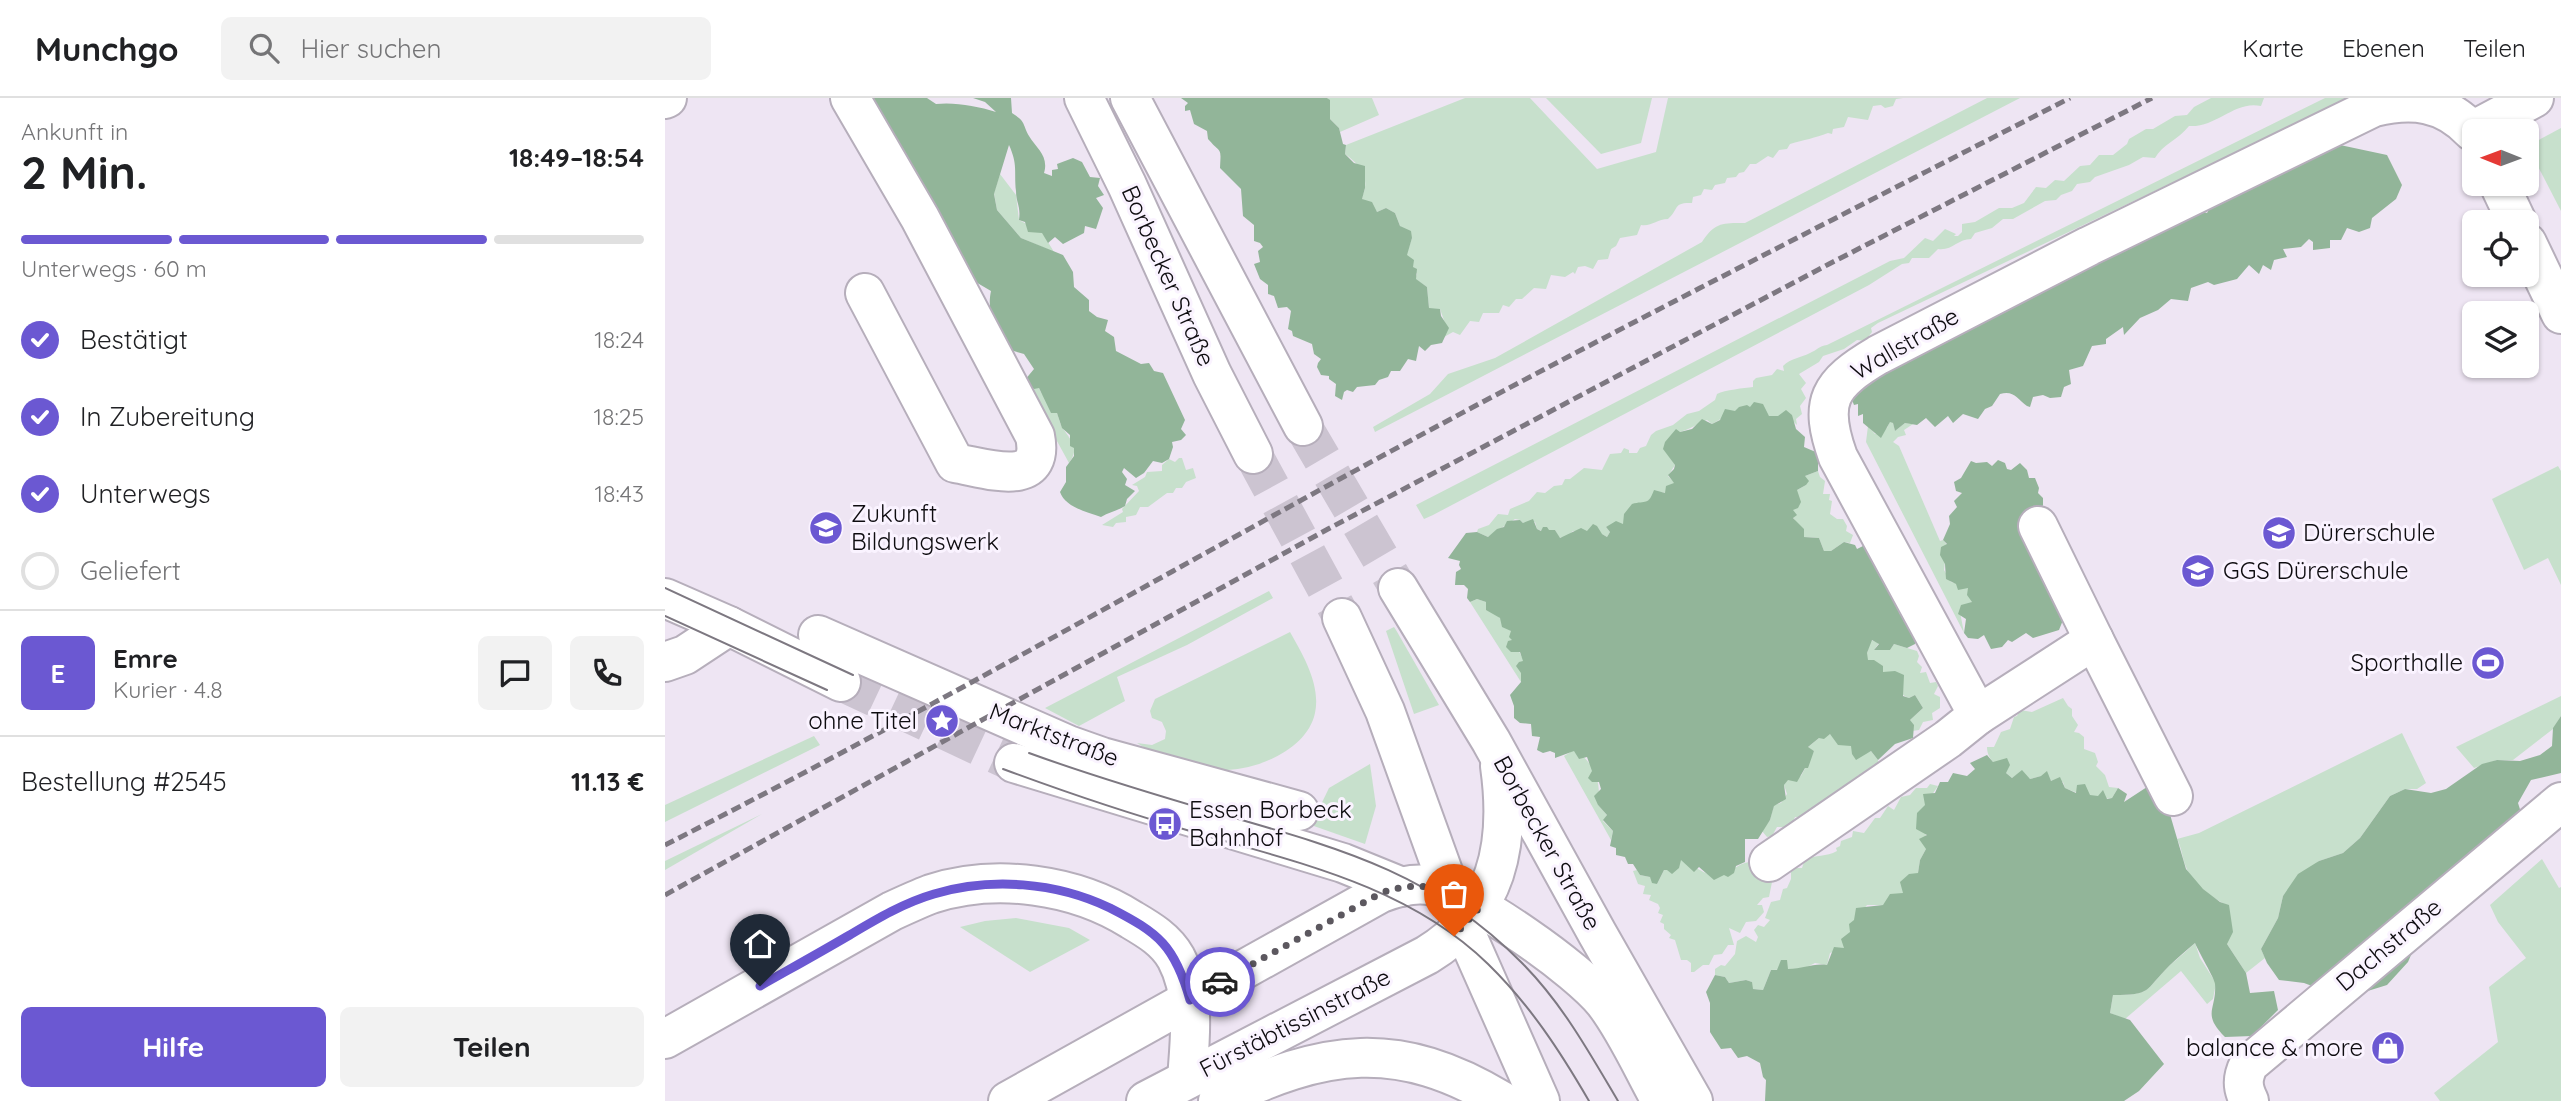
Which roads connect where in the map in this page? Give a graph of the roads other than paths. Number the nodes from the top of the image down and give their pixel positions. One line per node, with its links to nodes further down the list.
1 (850, 98): 8 (street)
2 (1084, 98): 11 (street, Borbecker Straße)
3 (1130, 98): 10 (street, Borbecker Straße)
4 (2534, 98): 5 (street, Wallstraße)
5 (2497, 119)
6 (2462, 122): 21 (street, Wallstraße)
7 (2539, 268): 9 (street)
8 (865, 293)
9 (2561, 314)
10 (1303, 426)
11 (1253, 454)
12 (2038, 526): 18 (street)
13 (1398, 588): 22 (street, Borbecker Straße)
14 (665, 598): 16 (street)
15 (1342, 618): 29 (street)
16 (729, 626): 19 (street); 20 (street)
17 (818, 635): 26 (street, Marktstraße)
18 (2094, 640): 21 (street); 24 (street)
19 (665, 662)
20 (841, 681)
21 (1978, 715): 27 (street)
22 (1498, 755): 29 (street, Fürstäbtissinstraße); 39 (street, Borbecker Straße)
23 (1014, 763): 28 (street, Marktstraße)
24 (2173, 796)
25 (2561, 802): 40 (street, Dachstraße)
26 (1299, 811)
27 (1769, 862)
28 (1402, 887): 29 (street); 30 (street)
29 (1464, 910): 32 (street, Fürstäbtissinstraße); 37 (street); 38 (street, Borbecker Straße)
30 (1190, 1000): 31 (street); 32 (street); 33 (street)
31 (665, 1039)
32 (1187, 1079): 34 (street, Fürstäbtissinstraße)
33 (1008, 1101)
34 (1146, 1101)
35 (1218, 1101): 36 (street)
36 (1502, 1101)
37 (1540, 1101)
38 (1661, 1101)
39 (1693, 1101)
40 (2249, 1101)

